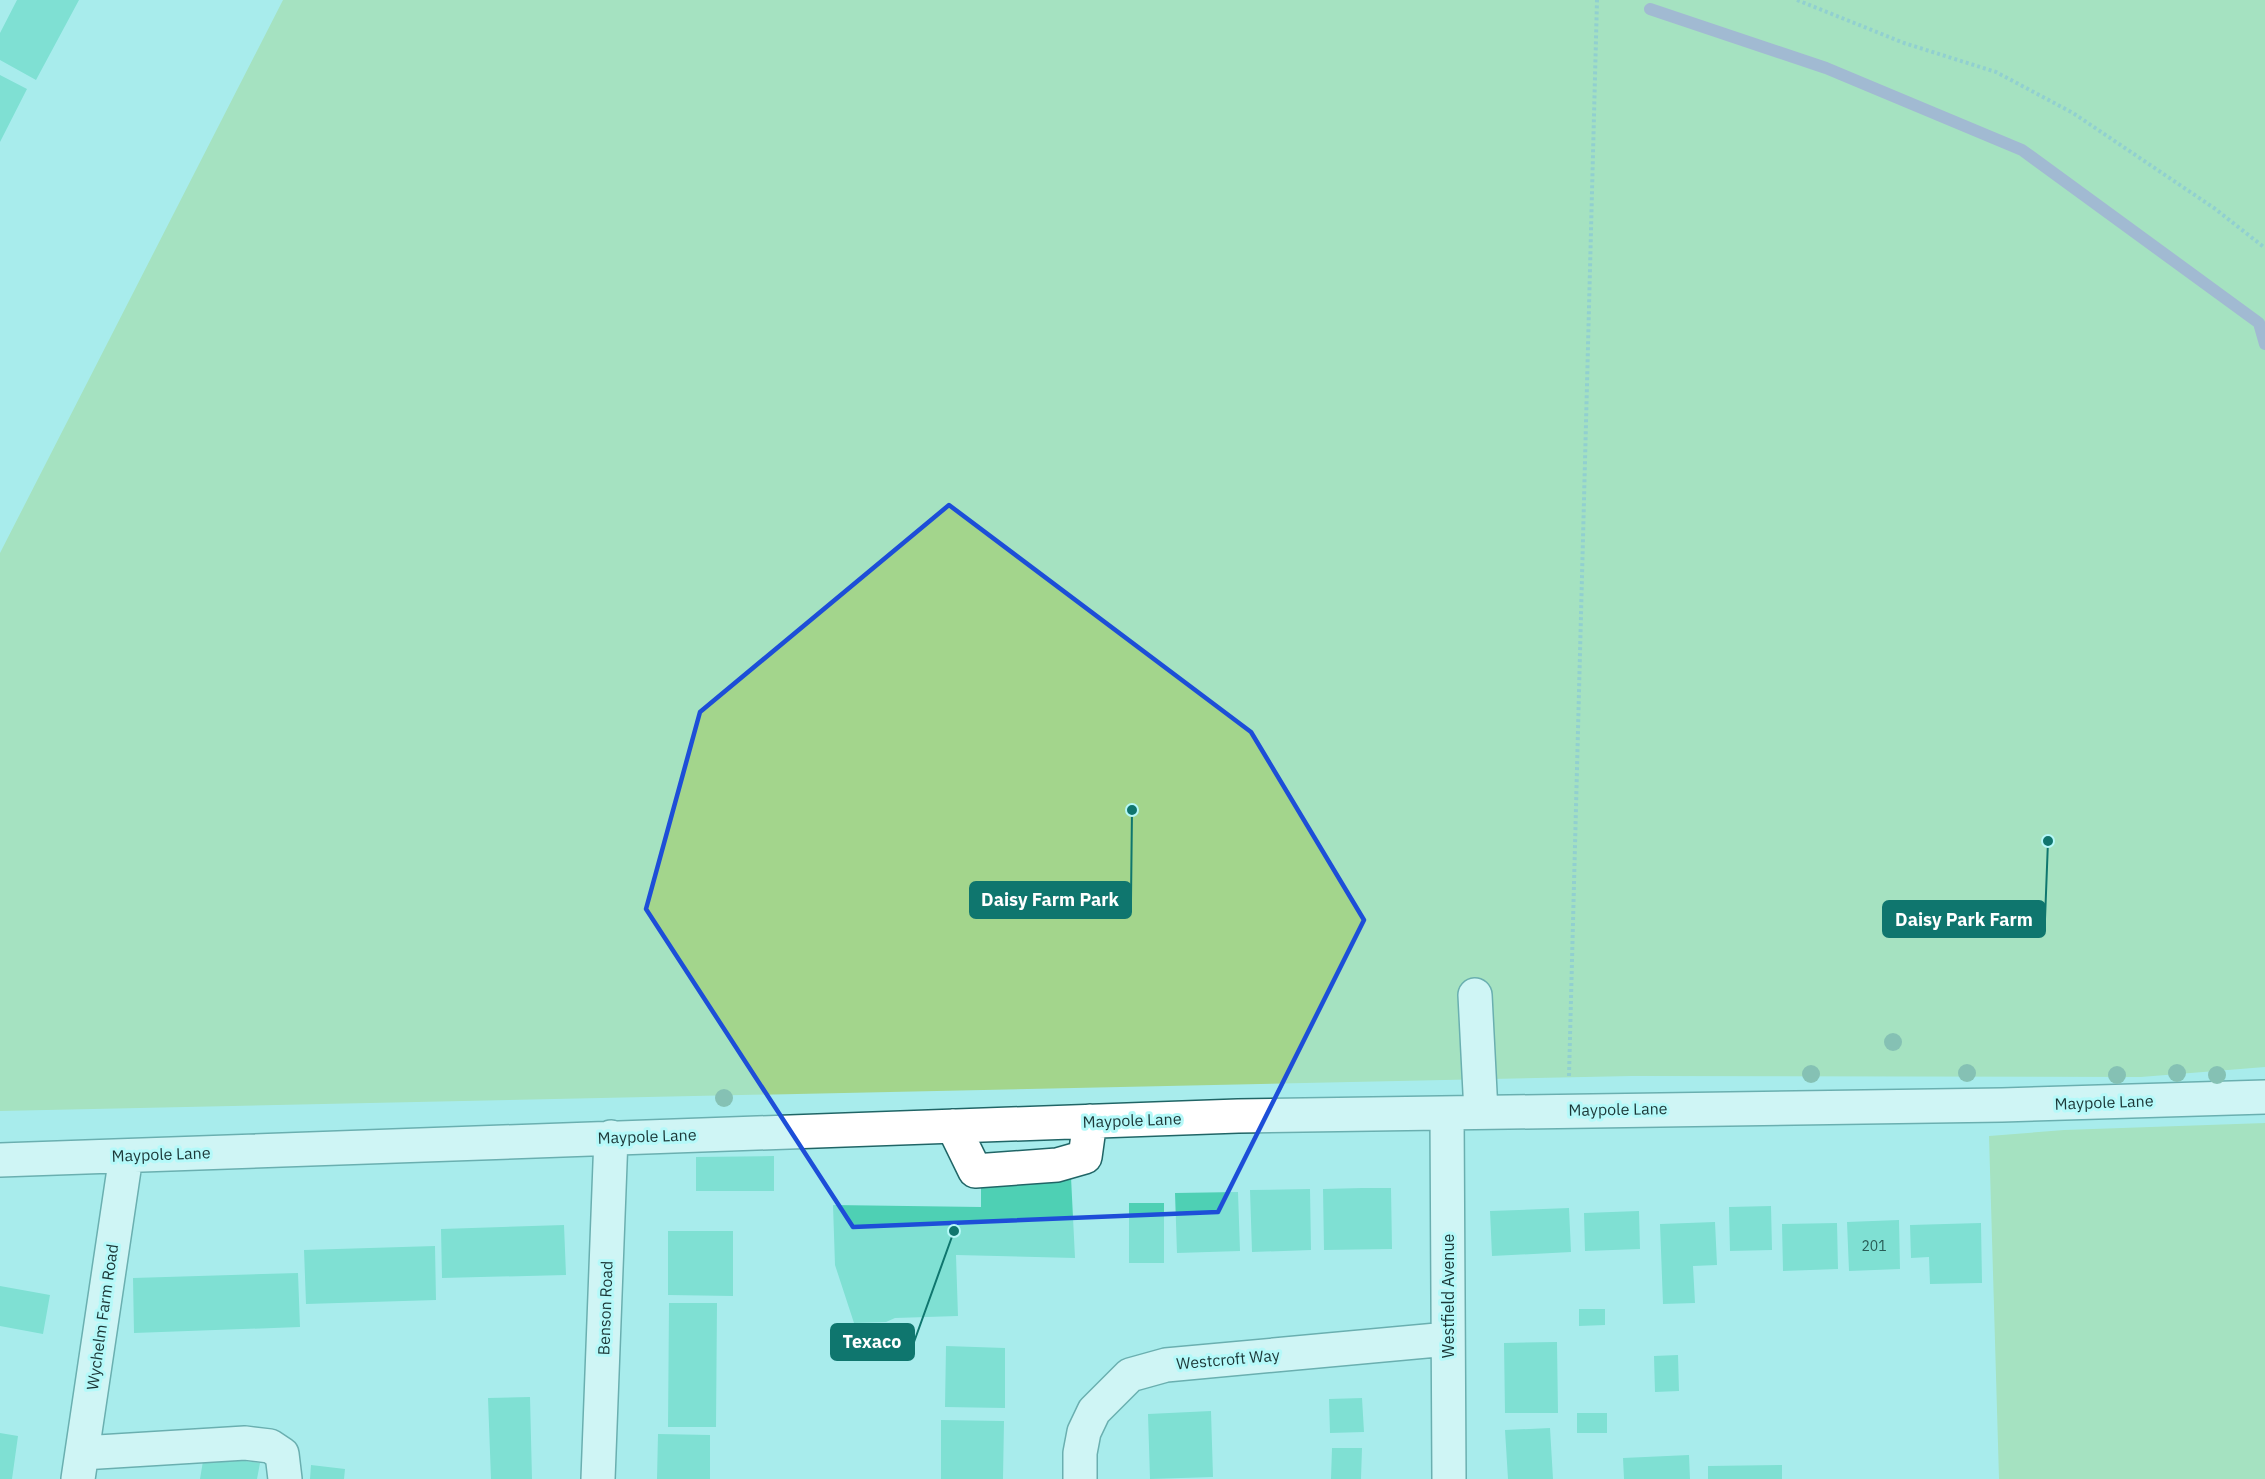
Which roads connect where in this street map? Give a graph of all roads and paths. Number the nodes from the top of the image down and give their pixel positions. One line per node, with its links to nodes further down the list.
1 (1597, 0): 6 (path)
2 (1797, 0): 3 (path)
3 (2265, 248)
4 (1475, 995): 7 (street)
5 (2265, 1097): 6 (street, Maypole Lane)
6 (1569, 1110): 7 (street, Maypole Lane)
7 (1481, 1112): 8 (street, Maypole Lane)
8 (1447, 1113): 9 (street, Maypole Lane); 14 (street, Westfield Avenue)
9 (1090, 1121): 10 (street, Maypole Lane); 10 (street)
10 (953, 1126): 11 (street, Maypole Lane)
11 (611, 1137): 12 (street, Maypole Lane); 17 (street, Benson Road)
12 (126, 1156): 13 (street, Maypole Lane); 15 (street, Wychelm Farm Road)
13 (0, 1160)
14 (1448, 1339): 18 (street, Westcroft Way); 19 (street, Westfield Avenue)
15 (80, 1466): 16 (street)
16 (285, 1479)
17 (598, 1479)
18 (1080, 1479)
19 (1449, 1479)

